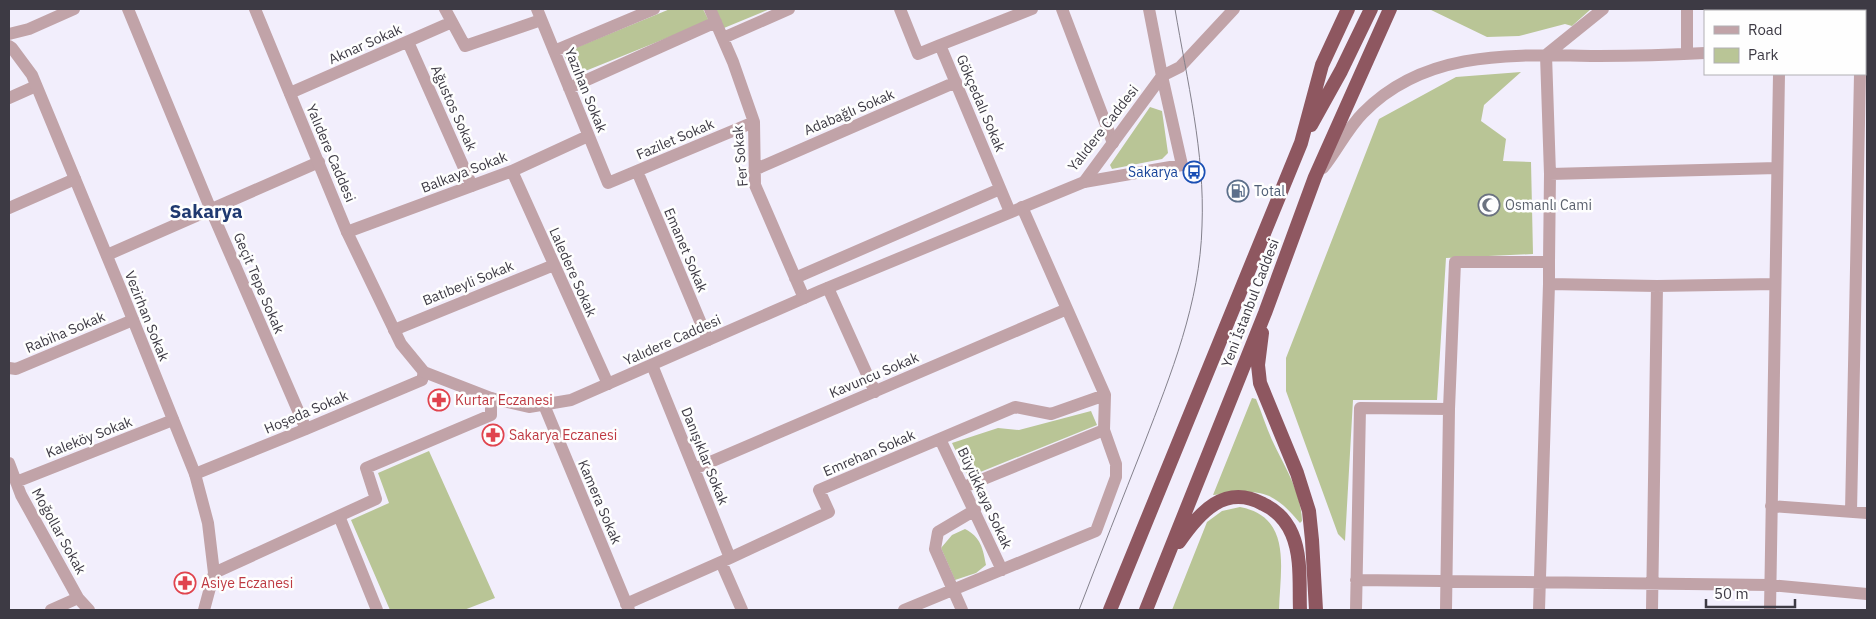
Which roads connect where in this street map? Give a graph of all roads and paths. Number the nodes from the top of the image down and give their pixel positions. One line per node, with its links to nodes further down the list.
1 (74, 9): 21 (street)
2 (128, 9): 55 (street, Geçit Tepe Sokak)
3 (255, 9): 36 (street, Yalıdere Caddesi)
4 (446, 9): 19 (street)
5 (654, 9): 26 (street)
6 (710, 9): 20 (street, Fer Sokak)
7 (789, 9): 22 (street)
8 (900, 9): 24 (street, Gökçedalı Sokak)
9 (1032, 9): 24 (street)
10 (1062, 9): 41 (street)
11 (1149, 9): 32 (street)
12 (1234, 9): 32 (street, Yalıdere Caddesi)
13 (1348, 9): 40 (highway)
14 (1371, 9): 40 (highway)
15 (1390, 9): 48 (highway, Yeni İstanbul Caddesi)
16 (1603, 9): 29 (street)
17 (1687, 9): 27 (street)
18 (539, 14): 19 (street); 26 (street, Yazıhan Sokak)
19 (452, 22): 23 (street, Aknar Sokak)
20 (716, 22): 22 (street, Fer Sokak); 35 (street)
21 (9, 34)
22 (723, 38): 38 (street, Fer Sokak)
23 (408, 42): 36 (street, Aknar Sokak); 52 (street, Ağustos Sokak)
24 (940, 45): 33 (street, Gökçedalı Sokak)
25 (9, 46): 34 (street, Vezirhan Sokak)
26 (554, 51): 35 (street, Yazıhan Sokak)
27 (1688, 54): 28 (street); 29 (street)
28 (1704, 54)
29 (1546, 55): 47 (street); 48 (street)
30 (1778, 75): 43 (street)
31 (1860, 75): 92 (street)
32 (1162, 76): 41 (street, Yalıdere Caddesi); 50 (street)
33 (956, 82): 44 (street, Adabağlı Sokak); 53 (street, Gökçedalı Sokak)
34 (36, 86): 37 (street); 49 (street, Vezirhan Sokak)
35 (569, 88): 39 (street, Yazıhan Sokak)
36 (290, 93): 42 (street, Yalıdere Caddesi)
37 (9, 98)
38 (754, 122): 44 (street, Fer Sokak); 46 (street, Fazilet Sokak)
39 (588, 136): 45 (street, Balkaya Sokak); 51 (street, Yazıhan Sokak)
40 (1301, 143): 108 (highway, Yeni İstanbul Caddesi)
41 (1113, 144): 50 (street, Yalıdere Caddesi)
42 (319, 162): 55 (street); 57 (street, Yalıdere Caddesi)
43 (1777, 168): 47 (street); 63 (street)
44 (754, 170): 61 (street, Fer Sokak)
45 (512, 171): 52 (street, Balkaya Sokak); 60 (street, Laledere Sokak)
46 (636, 171): 51 (street, Fazilet Sokak); 71 (street, Emanet Sokak)
47 (1550, 174): 59 (street)
48 (1315, 177): 68 (highway, Yeni İstanbul Caddesi)
49 (75, 180): 54 (street); 58 (street, Vezirhan Sokak)
50 (1084, 182): 56 (street, Yalıdere Caddesi)
51 (608, 183)
52 (472, 186): 57 (street, Balkaya Sokak)
53 (1000, 189): 56 (street, Gökçedalı Sokak); 61 (street)
54 (9, 208)
55 (211, 210): 58 (street); 82 (street, Geçit Tepe Sokak)
56 (1016, 210): 65 (street, Yalıdere Caddesi); 67 (street, Gökçedalı Sokak)
57 (347, 232): 70 (street, Yalıdere Caddesi)
58 (107, 255): 69 (street, Vezirhan Sokak)
59 (1549, 262): 62 (street); 80 (street)
60 (554, 265): 70 (street, Batıbeyli Sokak); 75 (street, Laledere Sokak)
61 (795, 278): 66 (street, Fer Sokak)
62 (1549, 284): 64 (street); 101 (street)
63 (1775, 284): 64 (street); 90 (street)
64 (1657, 286): 102 (street)
65 (828, 288): 66 (street, Yalıdere Caddesi); 76 (street)
66 (804, 298): 71 (street, Yalıdere Caddesi)
67 (1067, 309): 76 (street, Kavuncu Sokak); 77 (street, Gökçedalı Sokak)
68 (1265, 313): 96 (highway, Yeni İstanbul Caddesi); 118 (highway)
69 (133, 320): 73 (street, Rabiha Sokak); 81 (street, Vezirhan Sokak)
70 (394, 330): 74 (street, Yalıdere Caddesi)
71 (708, 340): 72 (street, Yalıdere Caddesi)
72 (652, 365): 75 (street, Yalıdere Caddesi); 86 (street, Danışıklar Sokak)
73 (9, 368)
74 (424, 372): 78 (street, Yalıdere Caddesi); 82 (street, Hoşeda Sokak)
75 (608, 384): 79 (street, Yalıdere Caddesi)
76 (874, 392): 86 (street, Kavuncu Sokak)
77 (1104, 395): 83 (street); 84 (street, Emrehan Sokak)
78 (491, 398): 79 (street, Yalıdere Caddesi); 94 (street)
79 (544, 405): 107 (street, Kamera Sokak)
80 (1449, 409): 99 (street); 100 (street)
81 (173, 420): 87 (street, Vezirhan Sokak); 88 (street, Kaleköy Sokak)
82 (306, 429): 87 (street, Hoşeda Sokak)
83 (1104, 430): 89 (street); 97 (street)
84 (940, 439): 89 (street, Büyükkaya Sokak); 95 (street, Emrehan Sokak)
85 (9, 463): 88 (street, Moğollar Sokak)
86 (694, 469): 95 (street, Danışıklar Sokak)
87 (194, 474): 98 (street, Vezirhan Sokak)
88 (16, 482): 106 (street, Moğollar Sokak)
89 (964, 487): 91 (street, Büyükkaya Sokak)
90 (1772, 506): 92 (street); 103 (street)
91 (975, 510): 97 (street, Büyükkaya Sokak); 104 (street)
92 (1851, 512): 93 (street)
93 (1867, 513)
94 (339, 516): 98 (street); 112 (street)
95 (726, 560): 107 (street, Emrehan Sokak); 113 (street, Danışıklar Sokak)
96 (1166, 561): 116 (highway, Yeni İstanbul Caddesi); 117 (highway)
97 (1002, 570): 104 (street)
98 (214, 573): 111 (street, Vezirhan Sokak)
99 (1356, 580): 100 (street); 119 (street)
100 (1446, 580): 101 (street); 120 (street)
101 (1539, 581): 102 (street); 121 (street)
102 (1652, 582): 103 (street); 122 (street)
103 (1770, 585): 105 (street); 123 (street)
104 (954, 590): 114 (street); 115 (street)
105 (1867, 594)
106 (78, 598): 109 (street); 110 (street, Moğollar Sokak)
107 (628, 607)
108 (1111, 608)
109 (51, 610)
110 (89, 610)
111 (204, 610)
112 (377, 610)
113 (742, 610)
114 (904, 610)
115 (962, 610)
116 (1146, 610)
117 (1300, 610)
118 (1316, 610)
119 (1356, 610)
120 (1446, 610)
121 (1539, 610)
122 (1652, 610)
123 (1770, 610)

